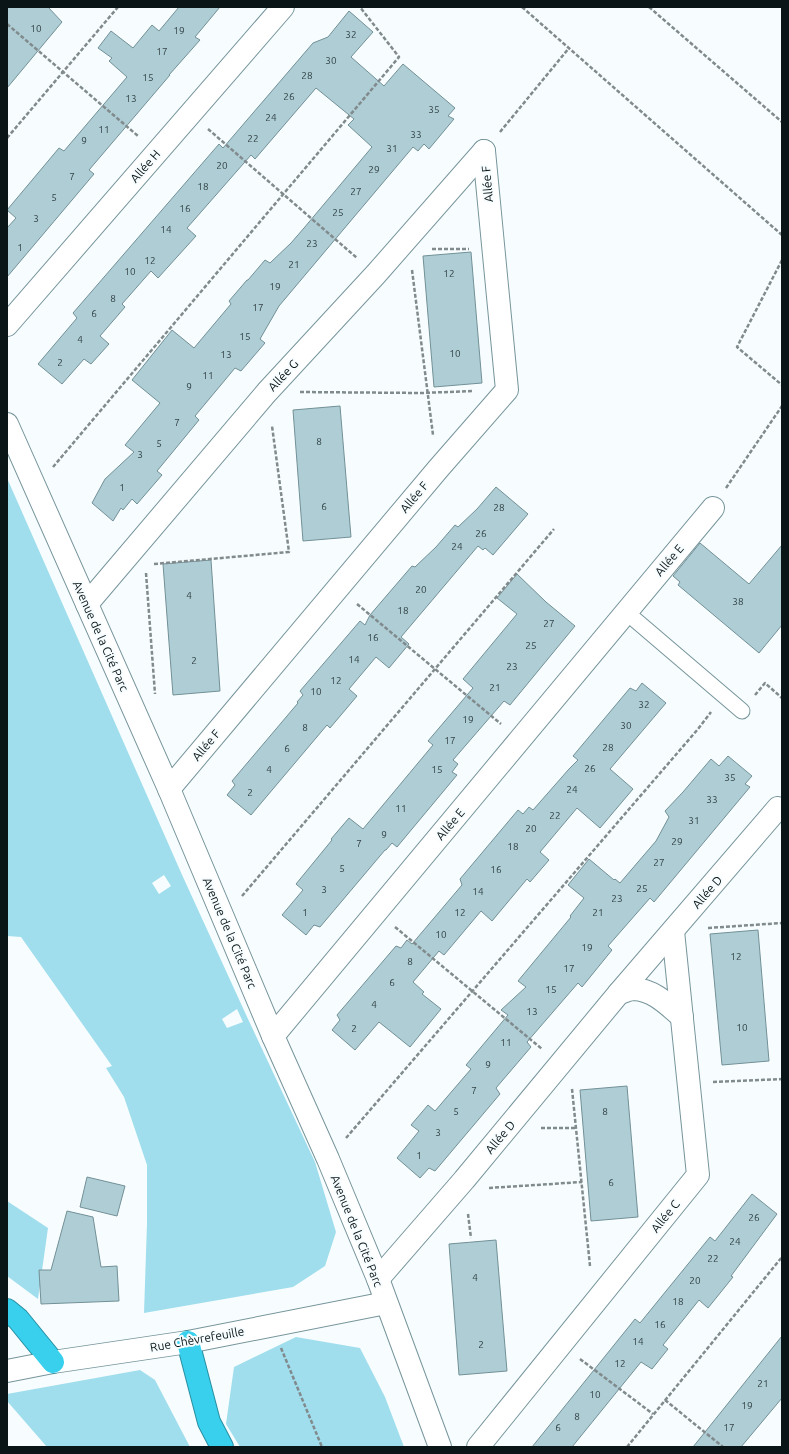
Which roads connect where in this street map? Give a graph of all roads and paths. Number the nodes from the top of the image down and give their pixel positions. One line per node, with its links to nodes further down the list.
1 (118, 7): 8 (path)
2 (283, 7): 9 (street, Allée H)
3 (360, 7): 14 (path)
4 (522, 7): 7 (path)
5 (649, 7): 10 (path)
6 (7, 24): 8 (path)
7 (569, 48): 12 (path); 15 (path)
8 (63, 72): 11 (path); 13 (path)
9 (190, 114): 13 (street, Allée H); 14 (path)
10 (782, 122)
11 (7, 138)
12 (484, 151): 17 (street, Allée F); 20 (street, Allée G)
13 (157, 152): 21 (street, Allée H)
14 (283, 194): 20 (path); 28 (path)
15 (782, 235)
16 (425, 249): 17 (path)
17 (493, 249): 23 (street, Allée F)
18 (782, 260): 22 (path)
19 (412, 264): 25 (path)
20 (376, 274): 24 (street, Allée G)
21 (7, 325)
22 (782, 385)
23 (507, 390): 25 (path); 29 (street, Allée F)
24 (267, 392): 25 (path); 32 (path); 35 (street, Allée G)
25 (428, 393): 29 (path)
26 (782, 406): 30 (path)
27 (7, 424): 35 (street, Avenue de la Cité Parc)
28 (51, 469)
29 (438, 469): 34 (street, Allée F)
30 (713, 508): 36 (street, Allée E)
31 (554, 530): 37 (path)
32 (153, 564)
33 (146, 573): 39 (path)
34 (338, 588): 37 (path); 43 (street, Allée F)
35 (87, 604): 43 (street, Avenue de la Cité Parc)
36 (626, 612): 38 (lane); 42 (street, Allée E)
37 (435, 669): 42 (path); 46 (path)
38 (723, 695): 41 (lane); 49 (path)
39 (156, 698)
40 (782, 698): 41 (path)
41 (742, 711)
42 (520, 740): 45 (street, Allée E)
43 (169, 789): 46 (street, Avenue de la Cité Parc)
44 (778, 808): 48 (street, Allée D)
45 (377, 912): 49 (path); 52 (street, Allée E)
46 (223, 918): 52 (street, Avenue de la Cité Parc)
47 (782, 923): 48 (path)
48 (673, 931): 50 (street, Allée D); 51 (street, Allée C)
49 (472, 991): 53 (path); 56 (path)
50 (619, 993): 51 (street); 53 (street, Allée D)
51 (682, 1017): 55 (street, Allée C)
52 (273, 1036): 56 (street, Avenue de la Cité Parc)
53 (564, 1058): 57 (path); 61 (street, Allée D)
54 (782, 1079): 55 (path)
55 (688, 1084): 66 (street, Allée C)
56 (328, 1159): 61 (street, Avenue de la Cité Parc)
57 (582, 1182): 58 (path); 60 (path)
58 (488, 1188)
59 (782, 1257): 69 (path)
60 (590, 1266)
61 (378, 1279): 62 (street, Avenue de la Cité Parc)
62 (386, 1303): 64 (street, Rue Chèvrefeuille); 73 (street, Avenue de la Cité Parc)
63 (7, 1310): 67 (highway)
64 (272, 1325): 65 (street, Rue Chèvrefeuille); 72 (path)
65 (188, 1342): 67 (street, Rue Chèvrefeuille); 71 (highway)
66 (561, 1345): 70 (path); 74 (street, Allée C)
67 (53, 1362): 68 (street, Rue Chèvrefeuille)
68 (7, 1372)
69 (665, 1400): 70 (path); 76 (path)
70 (653, 1414): 75 (path)
71 (222, 1447)
72 (322, 1447)
73 (440, 1447)
74 (478, 1447)
75 (627, 1447)
76 (723, 1447)

